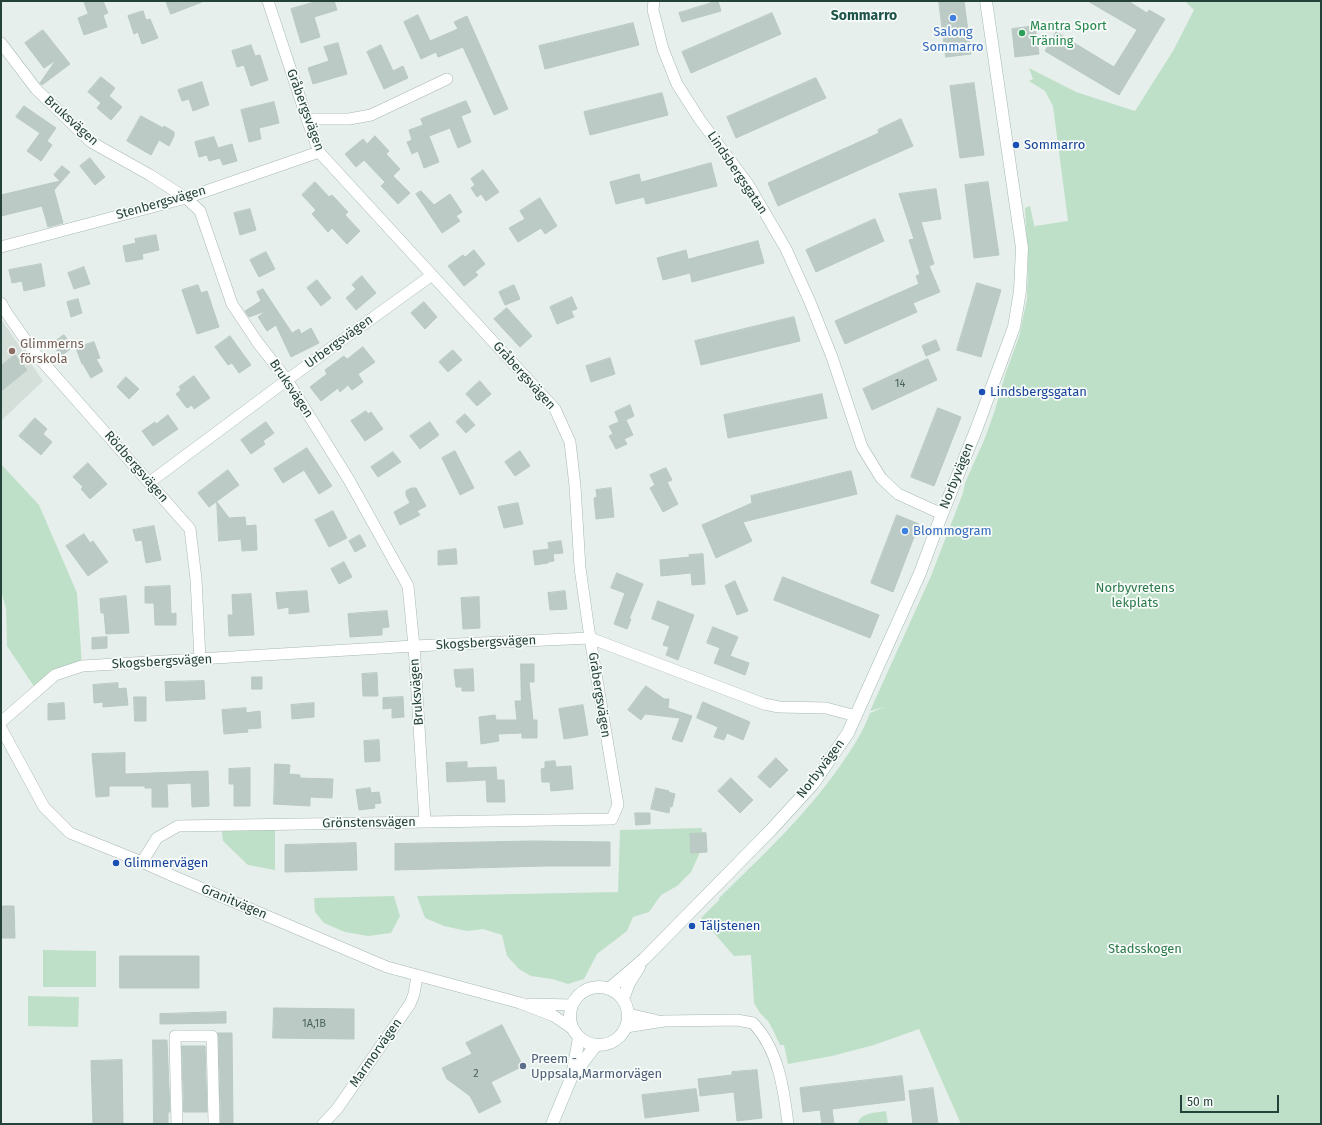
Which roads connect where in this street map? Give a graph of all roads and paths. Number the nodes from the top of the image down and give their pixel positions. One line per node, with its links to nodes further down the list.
1 (268, 1): 6 (street, Gråbergsvägen)
2 (654, 1): 14 (street, Lindsbergsgatan)
3 (986, 1): 14 (street, Norbyvägen)
4 (1, 43): 8 (street, Bruksvägen)
5 (447, 79): 6 (street)
6 (307, 119): 7 (street, Gråbergsvägen)
7 (319, 152): 8 (street, Stenbergsvägen); 10 (street, Gråbergsvägen)
8 (186, 198): 9 (street, Stenbergsvägen); 12 (street, Bruksvägen)
9 (1, 247)
10 (432, 275): 12 (street, Urbergsvägen); 15 (street, Gråbergsvägen)
11 (1, 302): 13 (street, Rödbergsvägen)
12 (287, 380): 13 (street, Urbergsvägen); 16 (street, Bruksvägen)
13 (150, 482): 17 (street, Rödbergsvägen)
14 (942, 514): 18 (street, Norbyvägen)
15 (590, 638): 16 (street, Skogsbergsvägen); 18 (street, Skogsbergsvägen); 21 (street, Gråbergsvägen)
16 (414, 646): 17 (street, Skogsbergsvägen); 22 (street, Bruksvägen)
17 (200, 659): 19 (street, Skogsbergsvägen)
18 (856, 716): 24 (street, Norbyvägen)
19 (1, 722)
20 (1, 728): 23 (street, Granitvägen)
21 (612, 819): 22 (street, Grönstensvägen)
22 (425, 822): 23 (street, Grönstensvägen)
23 (142, 862): 25 (street, Granitvägen)
24 (644, 959): 26 (street, Norbyvägen); 27 (street, Norbyvägen)
25 (417, 976): 28 (street, Granitvägen); 38 (street, Marmorvägen)
26 (609, 989): 27 (street); 29 (street)
27 (623, 999): 30 (street)
28 (520, 1003): 29 (street, Granitvägen); 33 (street, Granitvägen)
29 (572, 1005): 33 (street)
30 (628, 1014): 31 (street); 32 (street)
31 (664, 1021): 32 (street); 40 (street)
32 (626, 1027): 34 (street)
33 (576, 1033): 34 (street); 35 (street)
34 (596, 1045): 35 (street)
35 (572, 1076): 39 (street)
36 (177, 1124): 37 (street)
37 (214, 1124)
38 (323, 1124)
39 (552, 1124)
40 (788, 1124)

